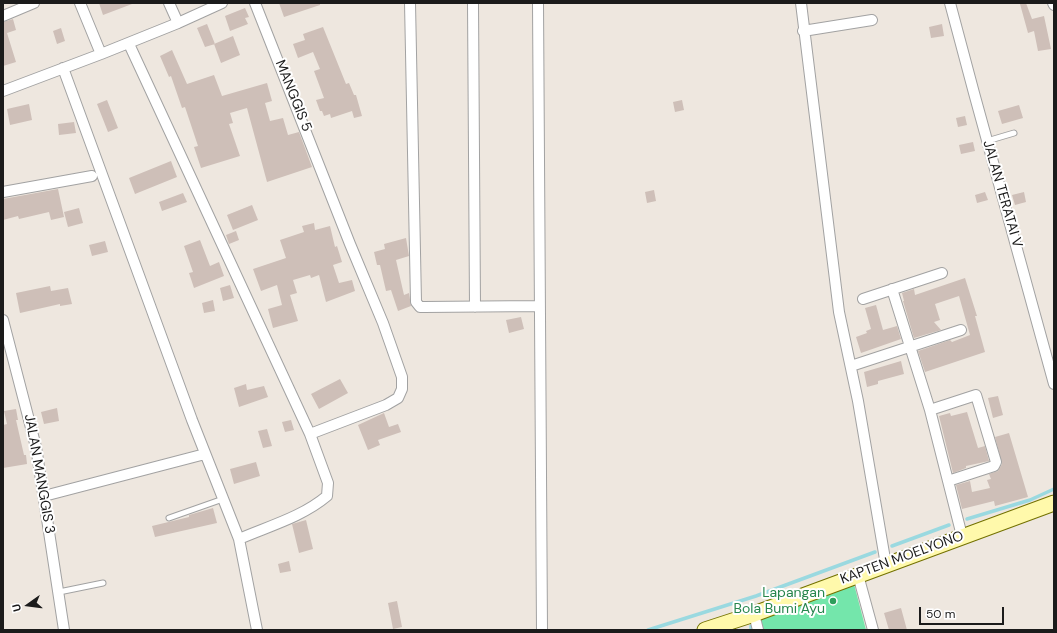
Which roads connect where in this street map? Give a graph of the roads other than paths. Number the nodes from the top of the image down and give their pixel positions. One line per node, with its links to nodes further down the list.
1 (34, 3): 11 (street)
2 (80, 3): 16 (street)
3 (169, 3): 13 (street)
4 (222, 3): 13 (street)
5 (255, 3): 35 (street, MANGGIS 5)
6 (410, 3): 27 (street)
7 (473, 3): 27 (street)
8 (538, 3): 26 (street)
9 (801, 3): 14 (street)
10 (950, 3): 20 (street, JALAN TERATAI V)
11 (3, 16)
12 (872, 20): 14 (street)
13 (178, 23): 15 (street)
14 (804, 31): 31 (street)
15 (129, 44): 16 (street); 35 (street)
16 (101, 54): 17 (street)
17 (63, 68): 18 (street); 36 (street)
18 (3, 91)
19 (1014, 133): 20 (lane)
20 (987, 140): 32 (street, JALAN TERATAI V)
21 (92, 176): 22 (street)
22 (3, 192)
23 (942, 273): 24 (street)
24 (892, 289): 25 (street); 30 (street)
25 (863, 299)
26 (539, 306): 27 (street); 51 (street)
27 (475, 307)
28 (3, 320): 38 (street, JALAN MANGGIS 3)
29 (961, 330): 30 (street)
30 (911, 346): 31 (street); 34 (street)
31 (851, 366): 44 (street)
32 (1052, 367): 33 (street, JALAN TERATAI V)
33 (1054, 384)
34 (930, 410): 37 (street); 37 (street)
35 (310, 434): 43 (street)
36 (205, 454): 38 (street); 39 (street)
37 (948, 481): 42 (street)
38 (44, 496): 47 (street, JALAN MANGGIS 3)
39 (223, 500): 41 (lane); 43 (street)
40 (1054, 502): 42 (street, KAPTEN MOELYONO)
41 (169, 518)
42 (962, 536): 44 (street, KAPTEN MOELYONO)
43 (239, 539): 50 (street)
44 (886, 565): 45 (street, KAPTEN MOELYONO)
45 (858, 575): 48 (street, KAPTEN MOELYONO); 54 (street)
46 (103, 583): 47 (lane)
47 (58, 592): 49 (street, JALAN MANGGIS 3)
48 (754, 614): 52 (street, KAPTEN MOELYONO); 53 (street)
49 (64, 630)
50 (257, 630)
51 (542, 630)
52 (705, 630)
53 (758, 630)
54 (873, 630)

